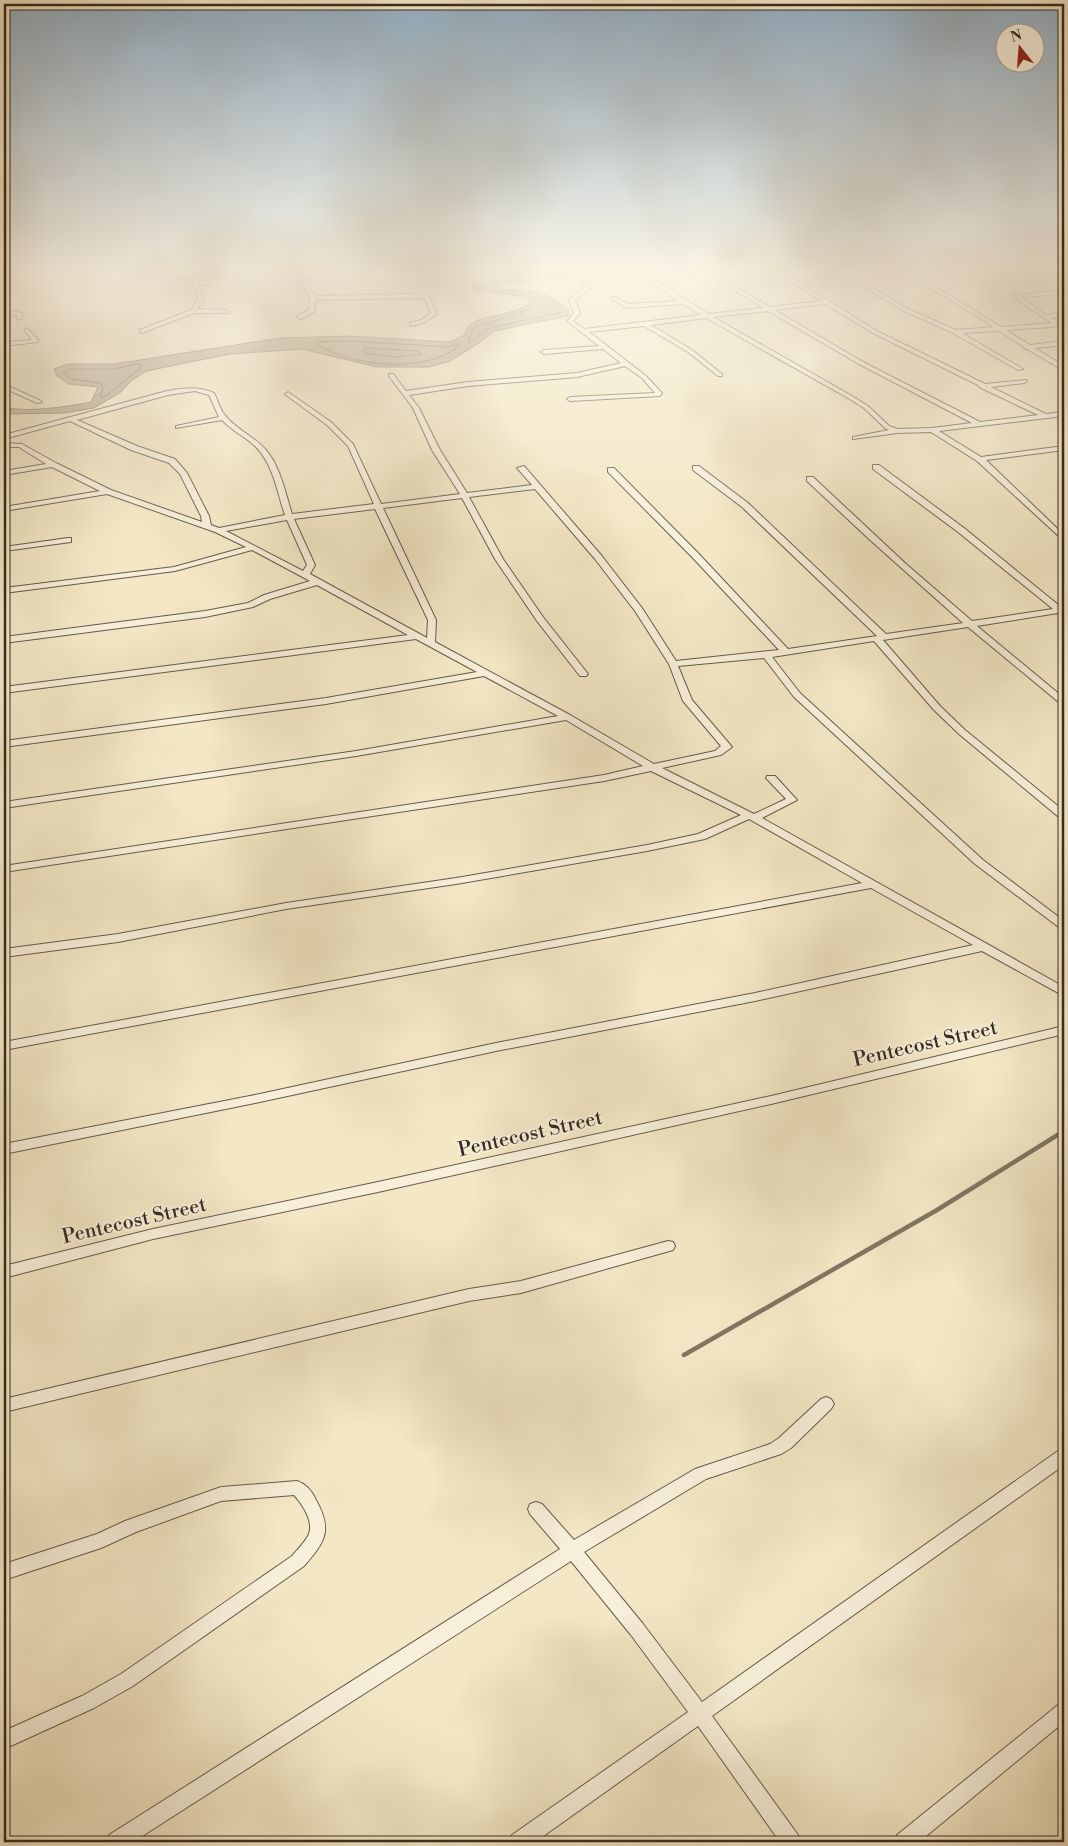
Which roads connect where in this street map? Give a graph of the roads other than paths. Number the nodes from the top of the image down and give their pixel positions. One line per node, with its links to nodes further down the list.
1 (620, 359): 8 (street)
2 (699, 359): 12 (street)
3 (784, 359): 27 (street)
4 (854, 359): 24 (street)
5 (929, 359): 15 (street)
6 (1003, 359): 9 (street)
7 (1047, 359): 10 (street)
8 (626, 364): 16 (street); 18 (street)
9 (1020, 369)
10 (1064, 369)
11 (391, 375): 16 (street)
12 (720, 375)
13 (1024, 381): 15 (street)
14 (4, 386): 19 (street)
15 (982, 386): 21 (street)
16 (406, 393): 42 (street)
17 (288, 394): 43 (street)
18 (570, 399)
19 (39, 402)
20 (1064, 414): 21 (street)
21 (1046, 417): 24 (street)
22 (223, 418): 23 (street); 25 (street); 45 (street)
23 (72, 420): 28 (street); 46 (street)
24 (979, 424): 26 (street)
25 (178, 427)
26 (932, 430): 27 (street); 32 (street)
27 (897, 431): 29 (street)
28 (4, 437)
29 (855, 438)
30 (4, 445): 33 (street)
31 (1064, 448): 32 (street)
32 (980, 459): 48 (street)
33 (53, 465): 38 (street); 41 (street)
34 (876, 467): 55 (street)
35 (521, 468): 40 (street)
36 (696, 468): 58 (street)
37 (611, 470): 61 (street)
38 (4, 474)
39 (810, 479): 56 (street)
40 (535, 487): 42 (street); 63 (street)
41 (108, 492): 44 (street); 46 (street)
42 (465, 496): 43 (street); 65 (street)
43 (379, 506): 45 (street); 60 (street)
44 (4, 510)
45 (289, 517): 47 (street); 52 (street)
46 (207, 526): 47 (street)
47 (218, 530): 50 (street)
48 (1064, 539)
49 (68, 540): 51 (street)
50 (253, 547): 52 (street); 54 (street)
51 (4, 549)
52 (305, 575): 53 (street)
53 (317, 582): 57 (street); 59 (street)
54 (4, 591)
55 (1063, 612): 56 (street)
56 (970, 626): 58 (street); 67 (street)
57 (417, 636): 60 (street); 66 (street)
58 (880, 637): 61 (street); 74 (street)
59 (4, 640)
60 (431, 644): 64 (street)
61 (785, 651): 62 (street)
62 (766, 655): 63 (street); 77 (street)
63 (672, 664): 70 (street)
64 (486, 673): 68 (street); 69 (street)
65 (583, 674)
66 (4, 690)
67 (1064, 702)
68 (567, 718): 70 (street); 72 (street)
69 (4, 744)
70 (653, 768): 73 (street); 75 (street)
71 (771, 778): 73 (street)
72 (4, 805)
73 (751, 816): 76 (street); 79 (street)
74 (1064, 816)
75 (4, 869)
76 (871, 885): 78 (street); 82 (street)
77 (1064, 926)
78 (982, 947): 80 (street); 83 (street)
79 (4, 953)
80 (1064, 992)
81 (1064, 1030): 85 (street, Pentecost Street)
82 (4, 1046)
83 (4, 1149)
84 (668, 1246): 87 (street)
85 (4, 1272)
86 (826, 1404): 90 (street)
87 (4, 1406)
88 (1064, 1456): 93 (street)
89 (536, 1509): 90 (street)
90 (573, 1550): 93 (street); 95 (street)
91 (4, 1572): 94 (street)
92 (1064, 1711): 98 (street)
93 (702, 1715): 96 (street); 97 (street)
94 (4, 1740)
95 (116, 1842)
96 (519, 1842)
97 (792, 1842)
98 (904, 1842)

